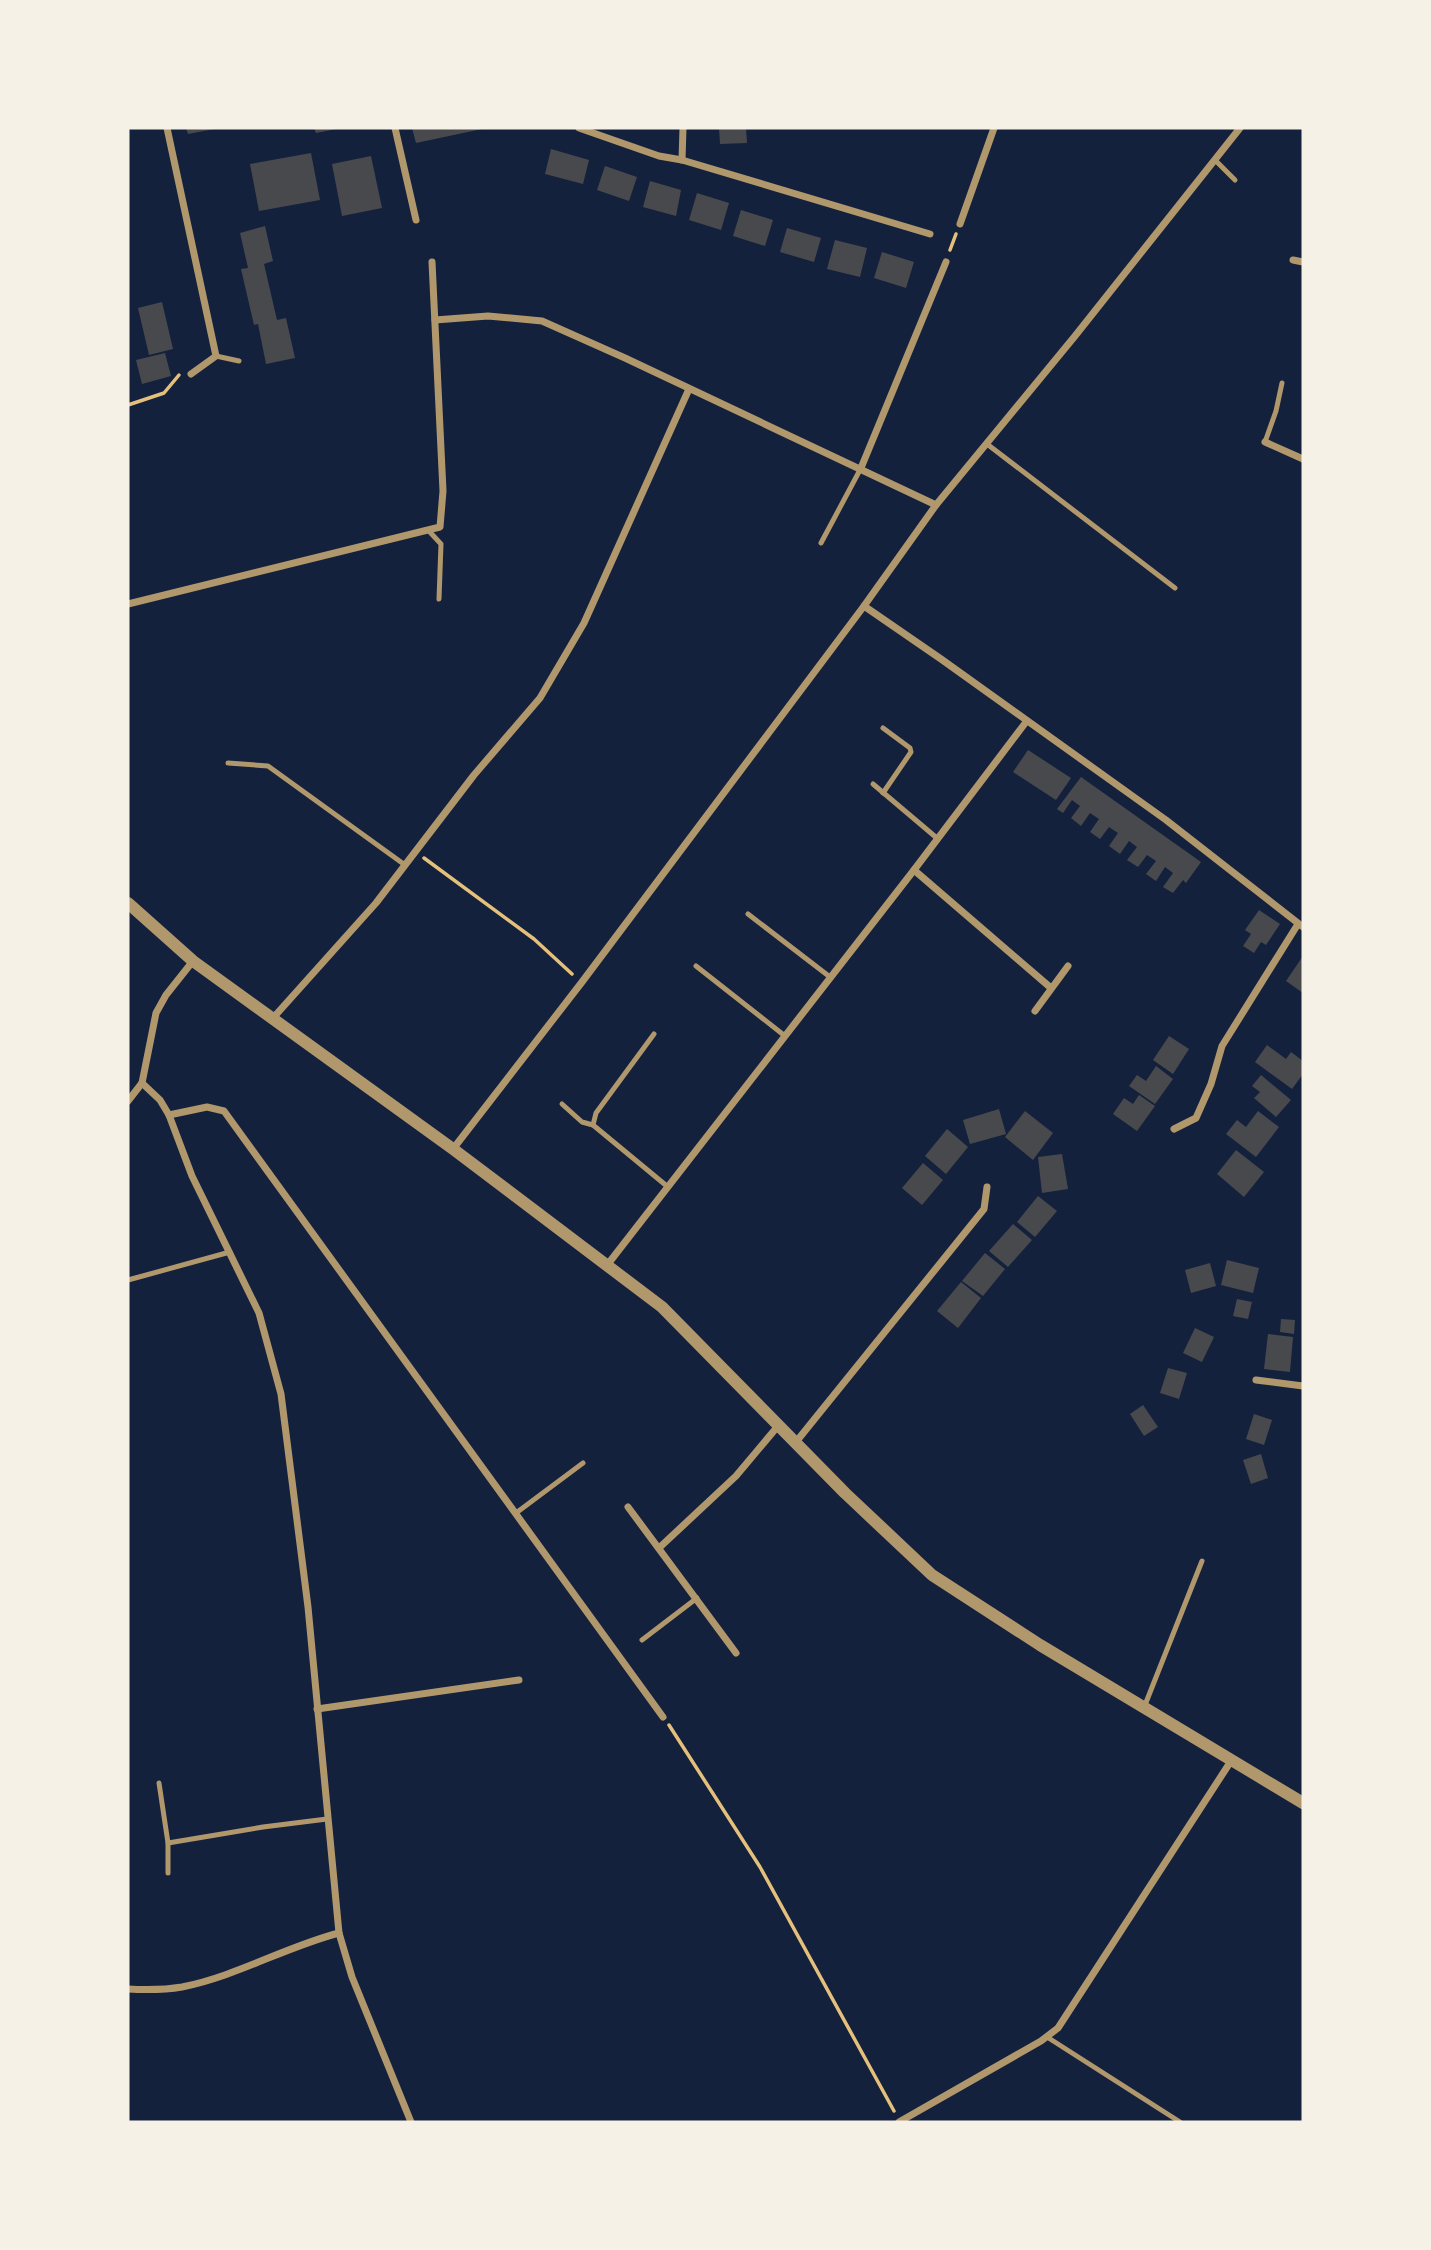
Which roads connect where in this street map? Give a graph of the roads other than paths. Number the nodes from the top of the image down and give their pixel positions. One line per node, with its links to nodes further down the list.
1 (167, 128): 18 (street)
2 (395, 128): 10 (street)
3 (579, 128): 7 (street)
4 (683, 128): 7 (street)
5 (994, 128): 11 (street)
6 (1240, 128): 8 (street)
7 (682, 160): 12 (street)
8 (1215, 160): 9 (lane); 24 (street)
9 (1235, 180)
10 (416, 220)
11 (960, 224)
12 (930, 234)
13 (1293, 260): 14 (street)
14 (1303, 261)
15 (432, 262): 17 (street)
16 (946, 262): 26 (street)
17 (435, 320): 22 (street); 28 (street)
18 (216, 356): 19 (lane); 20 (street)
19 (239, 361)
20 (191, 374)
21 (1282, 383): 23 (lane)
22 (689, 389): 26 (street); 40 (street)
23 (1265, 442): 25 (street)
24 (987, 444): 27 (street); 30 (lane)
25 (1303, 459)
26 (861, 468): 27 (street); 29 (lane)
27 (936, 505): 33 (street)
28 (428, 530): 31 (lane); 32 (street)
29 (821, 543)
30 (1175, 588)
31 (439, 599)
32 (128, 604)
33 (864, 606): 34 (street); 60 (street)
34 (1026, 722): 39 (street); 44 (street)
35 (883, 728): 38 (lane)
36 (229, 764): 40 (lane)
37 (873, 784): 38 (lane)
38 (883, 793): 39 (lane)
39 (938, 839): 41 (street)
40 (405, 865): 51 (street)
41 (914, 870): 48 (street); 49 (street)
42 (128, 903): 45 (street)
43 (748, 914): 48 (lane)
44 (1300, 925): 59 (street)
45 (193, 961): 51 (street); 54 (street)
46 (696, 966): 53 (lane)
47 (1068, 966): 49 (street)
48 (830, 977): 53 (street)
49 (1051, 988): 50 (street)
50 (1035, 1011)
51 (273, 1018): 60 (street)
52 (654, 1034): 58 (lane)
53 (785, 1036): 62 (street)
54 (142, 1083): 55 (street); 57 (street)
55 (128, 1101)
56 (562, 1104): 58 (lane)
57 (169, 1115): 63 (street); 72 (street)
58 (593, 1125): 62 (lane)
59 (1174, 1129)
60 (453, 1149): 64 (street)
61 (987, 1187): 69 (street)
62 (668, 1188): 64 (street)
63 (230, 1252): 65 (lane); 80 (street)
64 (608, 1264): 68 (street)
65 (128, 1280)
66 (1256, 1380): 67 (street)
67 (1303, 1386)
68 (778, 1426): 69 (street); 73 (street)
69 (796, 1442): 79 (street)
70 (583, 1463): 72 (lane)
71 (628, 1507): 73 (street)
72 (516, 1513): 81 (street)
73 (659, 1548): 75 (street)
74 (1202, 1561): 79 (lane)
75 (697, 1598): 76 (lane); 77 (street)
76 (642, 1640)
77 (736, 1653)
78 (519, 1680): 80 (street)
79 (1144, 1708): 82 (street)
80 (317, 1709): 85 (street)
81 (663, 1717)
82 (1231, 1761): 84 (street); 90 (street)
83 (159, 1783): 86 (lane)
84 (1303, 1803)
85 (327, 1819): 86 (lane); 88 (street)
86 (168, 1843): 87 (lane)
87 (168, 1873)
88 (339, 1933): 89 (street); 91 (street)
89 (128, 1989)
90 (1047, 2037): 92 (street); 93 (lane)
91 (411, 2122)
92 (899, 2122)
93 (1180, 2122)

